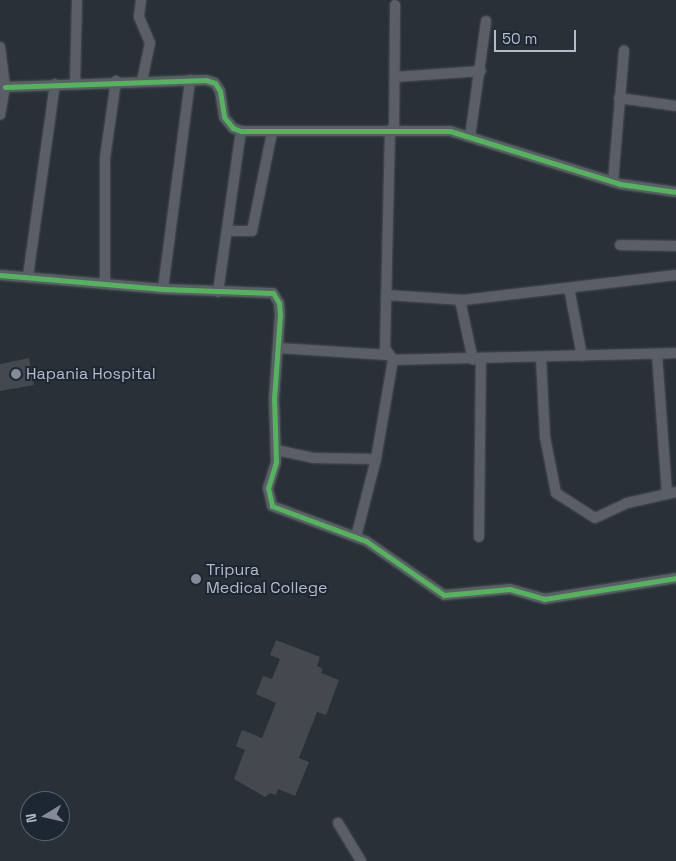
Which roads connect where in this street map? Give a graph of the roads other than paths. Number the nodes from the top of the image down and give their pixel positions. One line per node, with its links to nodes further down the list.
1 (77, 0): 12 (street)
2 (140, 0): 9 (street)
3 (396, 5): 8 (street)
4 (486, 21): 7 (street)
5 (624, 50): 15 (street)
6 (0, 52): 14 (street)
7 (481, 71): 8 (street); 21 (street)
8 (395, 77): 18 (street)
9 (142, 80): 10 (street); 11 (street)
10 (190, 80): 19 (street); 32 (street)
11 (116, 81): 12 (street); 30 (street)
12 (75, 83): 13 (street)
13 (55, 84): 14 (street); 29 (street)
14 (5, 87): 17 (street)
15 (620, 98): 16 (street); 22 (street)
16 (676, 106)
17 (0, 115)
18 (392, 130): 20 (street); 21 (street); 34 (street)
19 (241, 131): 20 (street); 24 (street)
20 (272, 133): 24 (street)
21 (470, 137): 22 (street)
22 (614, 182): 23 (street)
23 (676, 192)
24 (228, 231): 33 (street)
25 (620, 245): 26 (street)
26 (676, 246)
27 (0, 275): 29 (street)
28 (676, 275): 31 (street)
29 (28, 276): 30 (street)
30 (105, 284): 32 (street)
31 (569, 288): 35 (street); 39 (street)
32 (163, 289): 33 (street)
33 (218, 292): 36 (street)
34 (386, 295): 35 (street); 40 (street)
35 (460, 300): 42 (street)
36 (279, 348): 40 (street); 43 (street)
37 (676, 353): 38 (street)
38 (657, 354): 39 (street); 45 (street)
39 (582, 356): 41 (street)
40 (390, 357): 42 (street); 44 (street)
41 (541, 358): 42 (street); 45 (street)
42 (477, 359): 47 (street)
43 (276, 450): 44 (street); 46 (street)
44 (376, 459): 46 (street)
45 (671, 493)
46 (356, 537): 48 (street)
47 (479, 537)
48 (676, 578)
49 (338, 823): 50 (street)
50 (361, 861)

